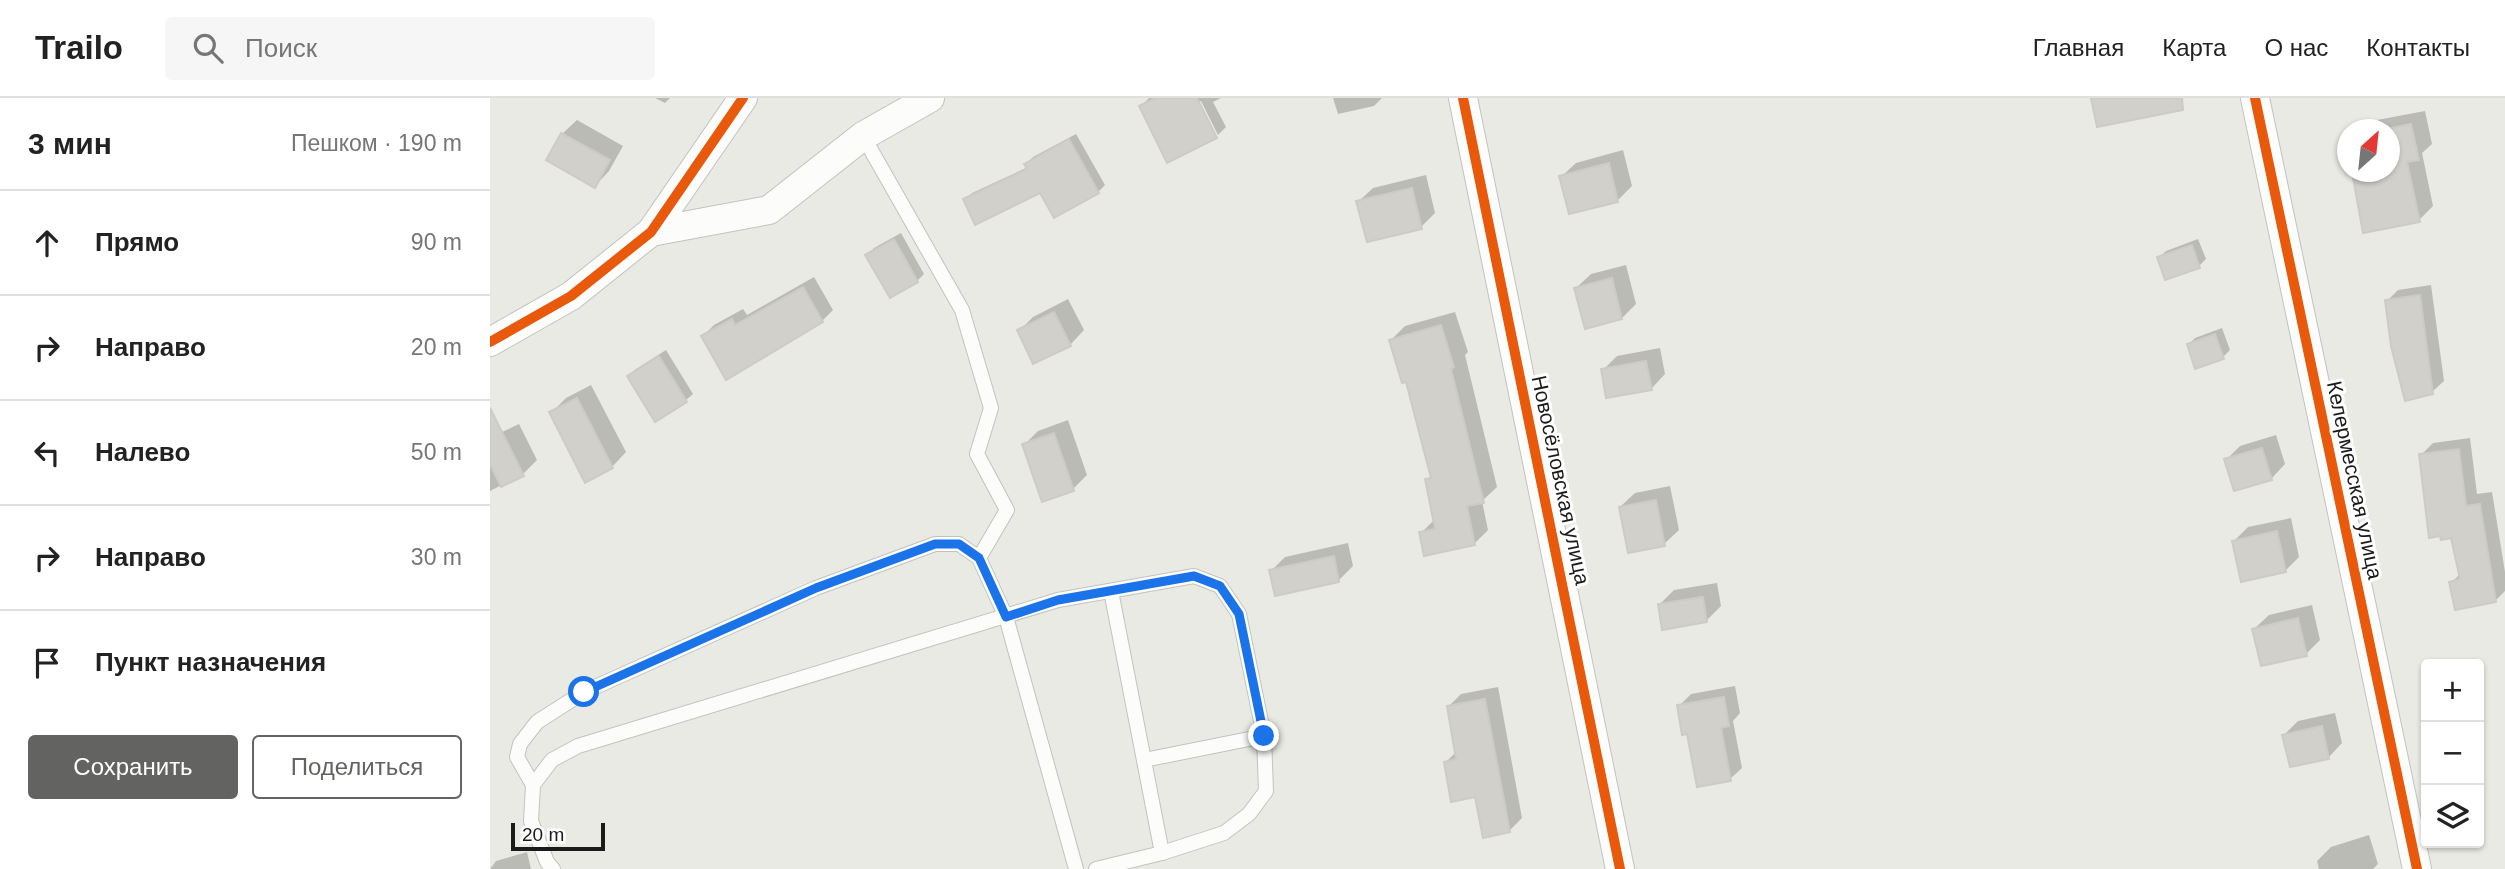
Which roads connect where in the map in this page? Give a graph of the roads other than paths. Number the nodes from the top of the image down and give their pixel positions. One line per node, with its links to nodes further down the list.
1 (743, 98): 6 (street)
2 (930, 98): 5 (street)
3 (1463, 98): 18 (street, Новосёловская улица)
4 (2255, 98): 19 (street, Келермесская улица)
5 (863, 136): 6 (street); 8 (lane)
6 (651, 232): 7 (street)
7 (490, 341)
8 (979, 558): 10 (lane); 13 (lane)
9 (1111, 591): 10 (lane); 11 (lane); 12 (lane)
10 (1006, 617): 13 (lane); 16 (lane)
11 (1264, 736): 12 (lane); 14 (lane)
12 (1144, 761): 14 (lane)
13 (533, 785): 15 (lane)
14 (1161, 853): 17 (lane)
15 (552, 869)
16 (1076, 869)
17 (1096, 869)
18 (1620, 869)
19 (2417, 869)

